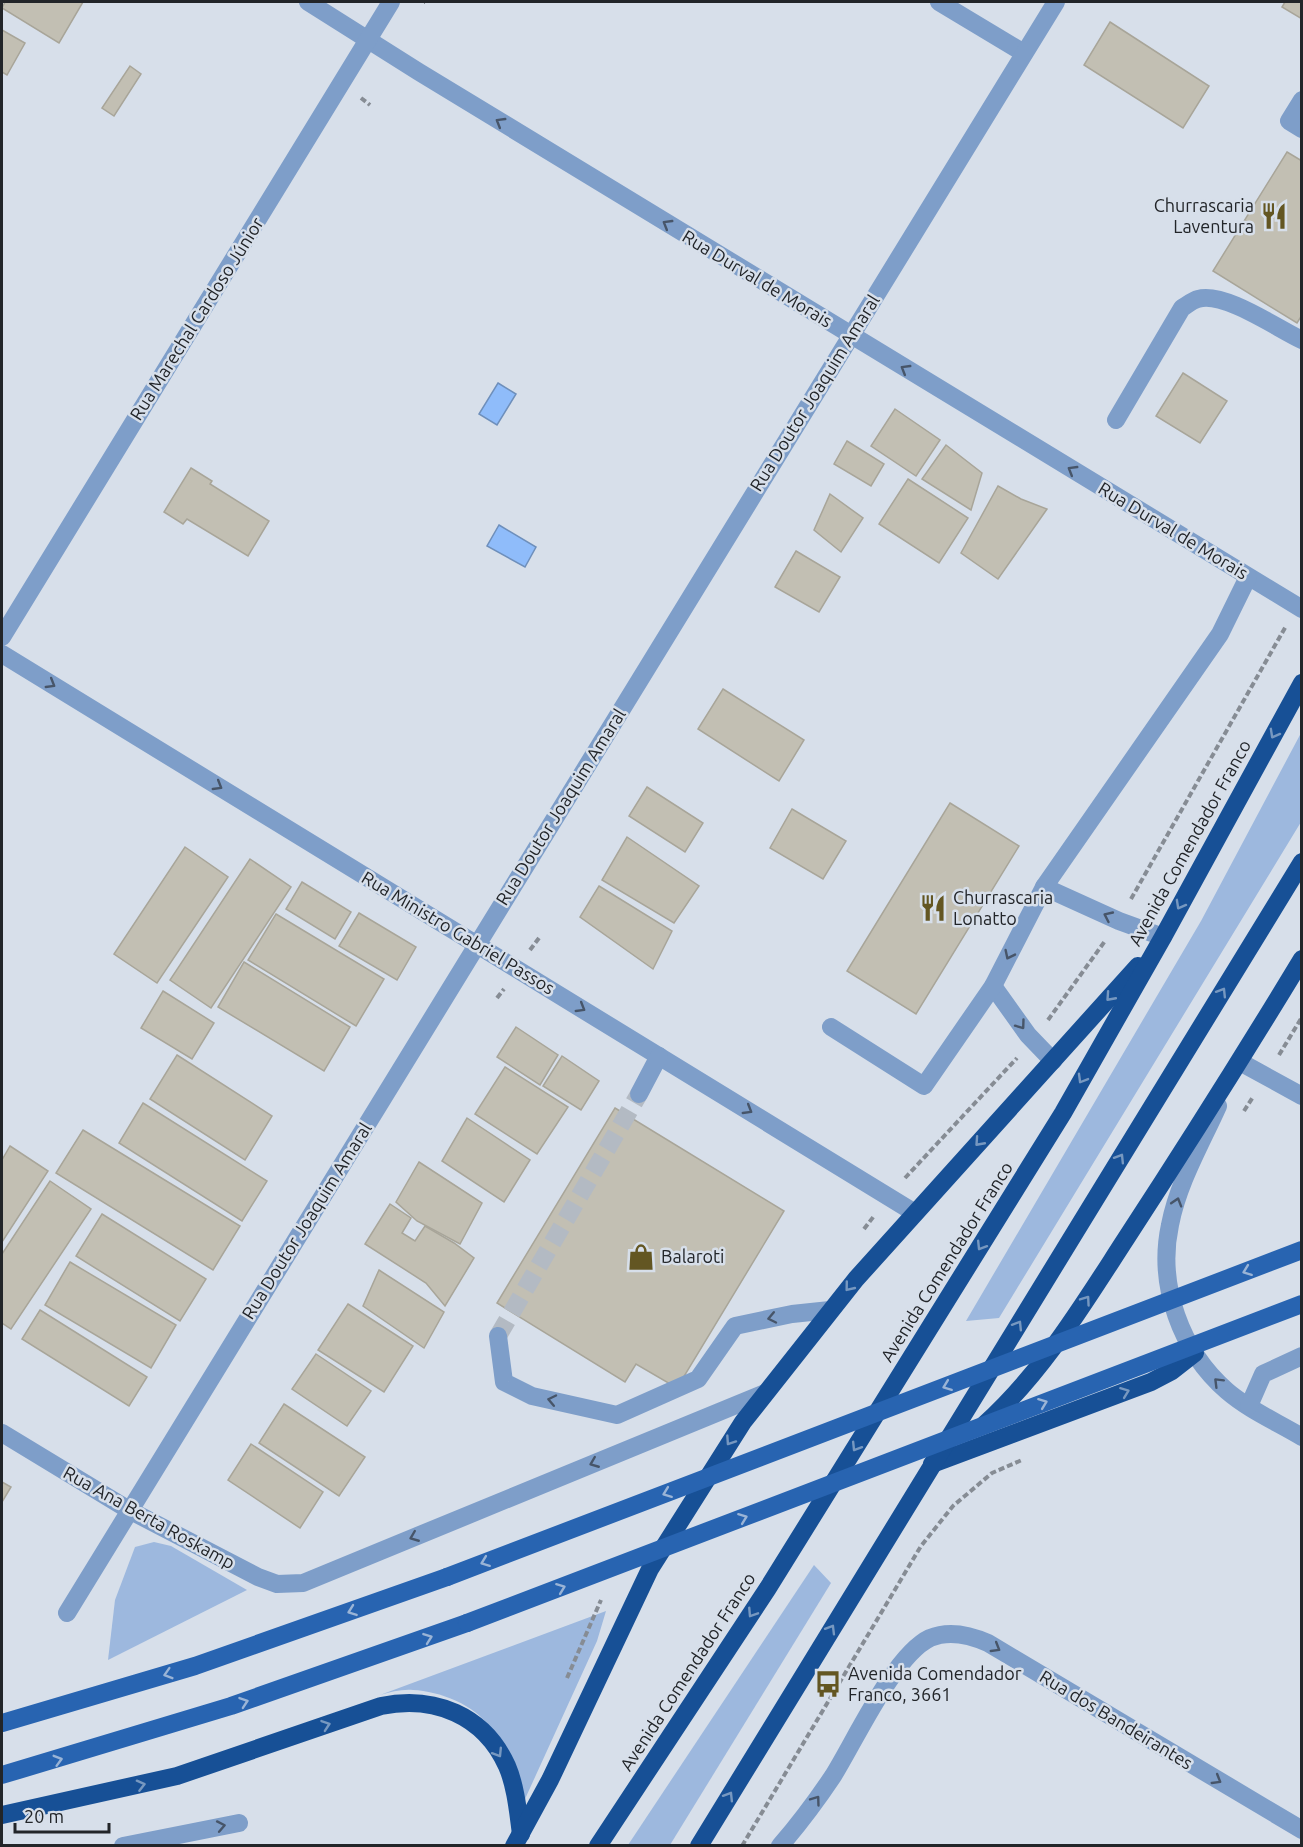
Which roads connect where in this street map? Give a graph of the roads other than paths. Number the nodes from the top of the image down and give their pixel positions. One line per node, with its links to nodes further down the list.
1 (308, 2): 5 (street, Rua Durval de Morais)
2 (391, 2): 5 (street, Rua Marechal Cardoso Júnior)
3 (939, 2): 6 (street)
4 (1056, 2): 6 (street, Rua Doutor Joaquim Amaral)
5 (368, 40): 9 (street, Rua Durval de Morais, one-way to 5); 14 (street, Rua Marechal Cardoso Júnior)
6 (1024, 53): 9 (street, Rua Doutor Joaquim Amaral)
7 (1302, 100): 8 (street)
8 (1302, 129)
9 (850, 336): 12 (street, Rua Durval de Morais, one-way to 9); 20 (street, Rua Doutor Joaquim Amaral)
10 (1302, 340): 11 (street)
11 (1116, 420)
12 (1248, 577): 13 (street, Rua Durval de Morais); 18 (street)
13 (1302, 609)
14 (2, 637)
15 (2, 654): 20 (street, Rua Ministro Gabriel Passos, one-way to 20)
16 (1302, 683): 19 (highway, Avenida Comendador Franco, one-way to 19)
17 (1302, 862): 41 (highway, one-way to 17)
18 (1044, 887): 19 (street, one-way to 18); 22 (street, one-way to 22)
19 (1163, 937): 25 (highway, one-way to 25); 51 (highway, Avenida Comendador Franco, one-way to 51)
20 (477, 945): 24 (street, Rua Ministro Gabriel Passos, one-way to 24); 42 (street, Rua Doutor Joaquim Amaral)
21 (1301, 960): 26 (highway)
22 (993, 986): 23 (street); 25 (street, one-way to 25)
23 (831, 1027)
24 (659, 1056): 28 (street); 30 (street, Rua Ministro Gabriel Passos, one-way to 30)
25 (1053, 1061): 30 (highway, one-way to 30)
26 (1240, 1062): 27 (highway); 29 (street)
27 (1229, 1082): 35 (street, one-way to 27); 41 (highway, one-way to 27)
28 (639, 1094)
29 (1302, 1096)
30 (915, 1213): 33 (highway, one-way to 33)
31 (1302, 1250): 44 (main road, one-way to 44, bridge)
32 (1302, 1304): 45 (main road, one-way to 32, bridge)
33 (830, 1310): 34 (street, one-way to 34); 37 (highway)
34 (498, 1336)
35 (1195, 1353): 38 (street, one-way to 35); 41 (highway, one-way to 35)
36 (1302, 1356): 38 (street)
37 (765, 1393): 42 (street, Rua Ana Berta Roskamp, one-way to 42); 49 (highway, one-way to 49)
38 (1249, 1406): 40 (street)
39 (2, 1433): 42 (street, Rua Ana Berta Roskamp)
40 (1302, 1437)
41 (932, 1464): 52 (highway, one-way to 41)
42 (129, 1510): 43 (street, Rua Doutor Joaquim Amaral)
43 (67, 1613)
44 (2, 1723)
45 (2, 1775)
46 (2, 1815): 49 (highway, one-way to 49)
47 (239, 1823): 50 (street, one-way to 47)
48 (1302, 1830): 53 (street, Rua dos Bandeirantes, one-way to 48)
49 (518, 1840)
50 (123, 1845)
51 (598, 1845)
52 (699, 1845)
53 (780, 1845)

